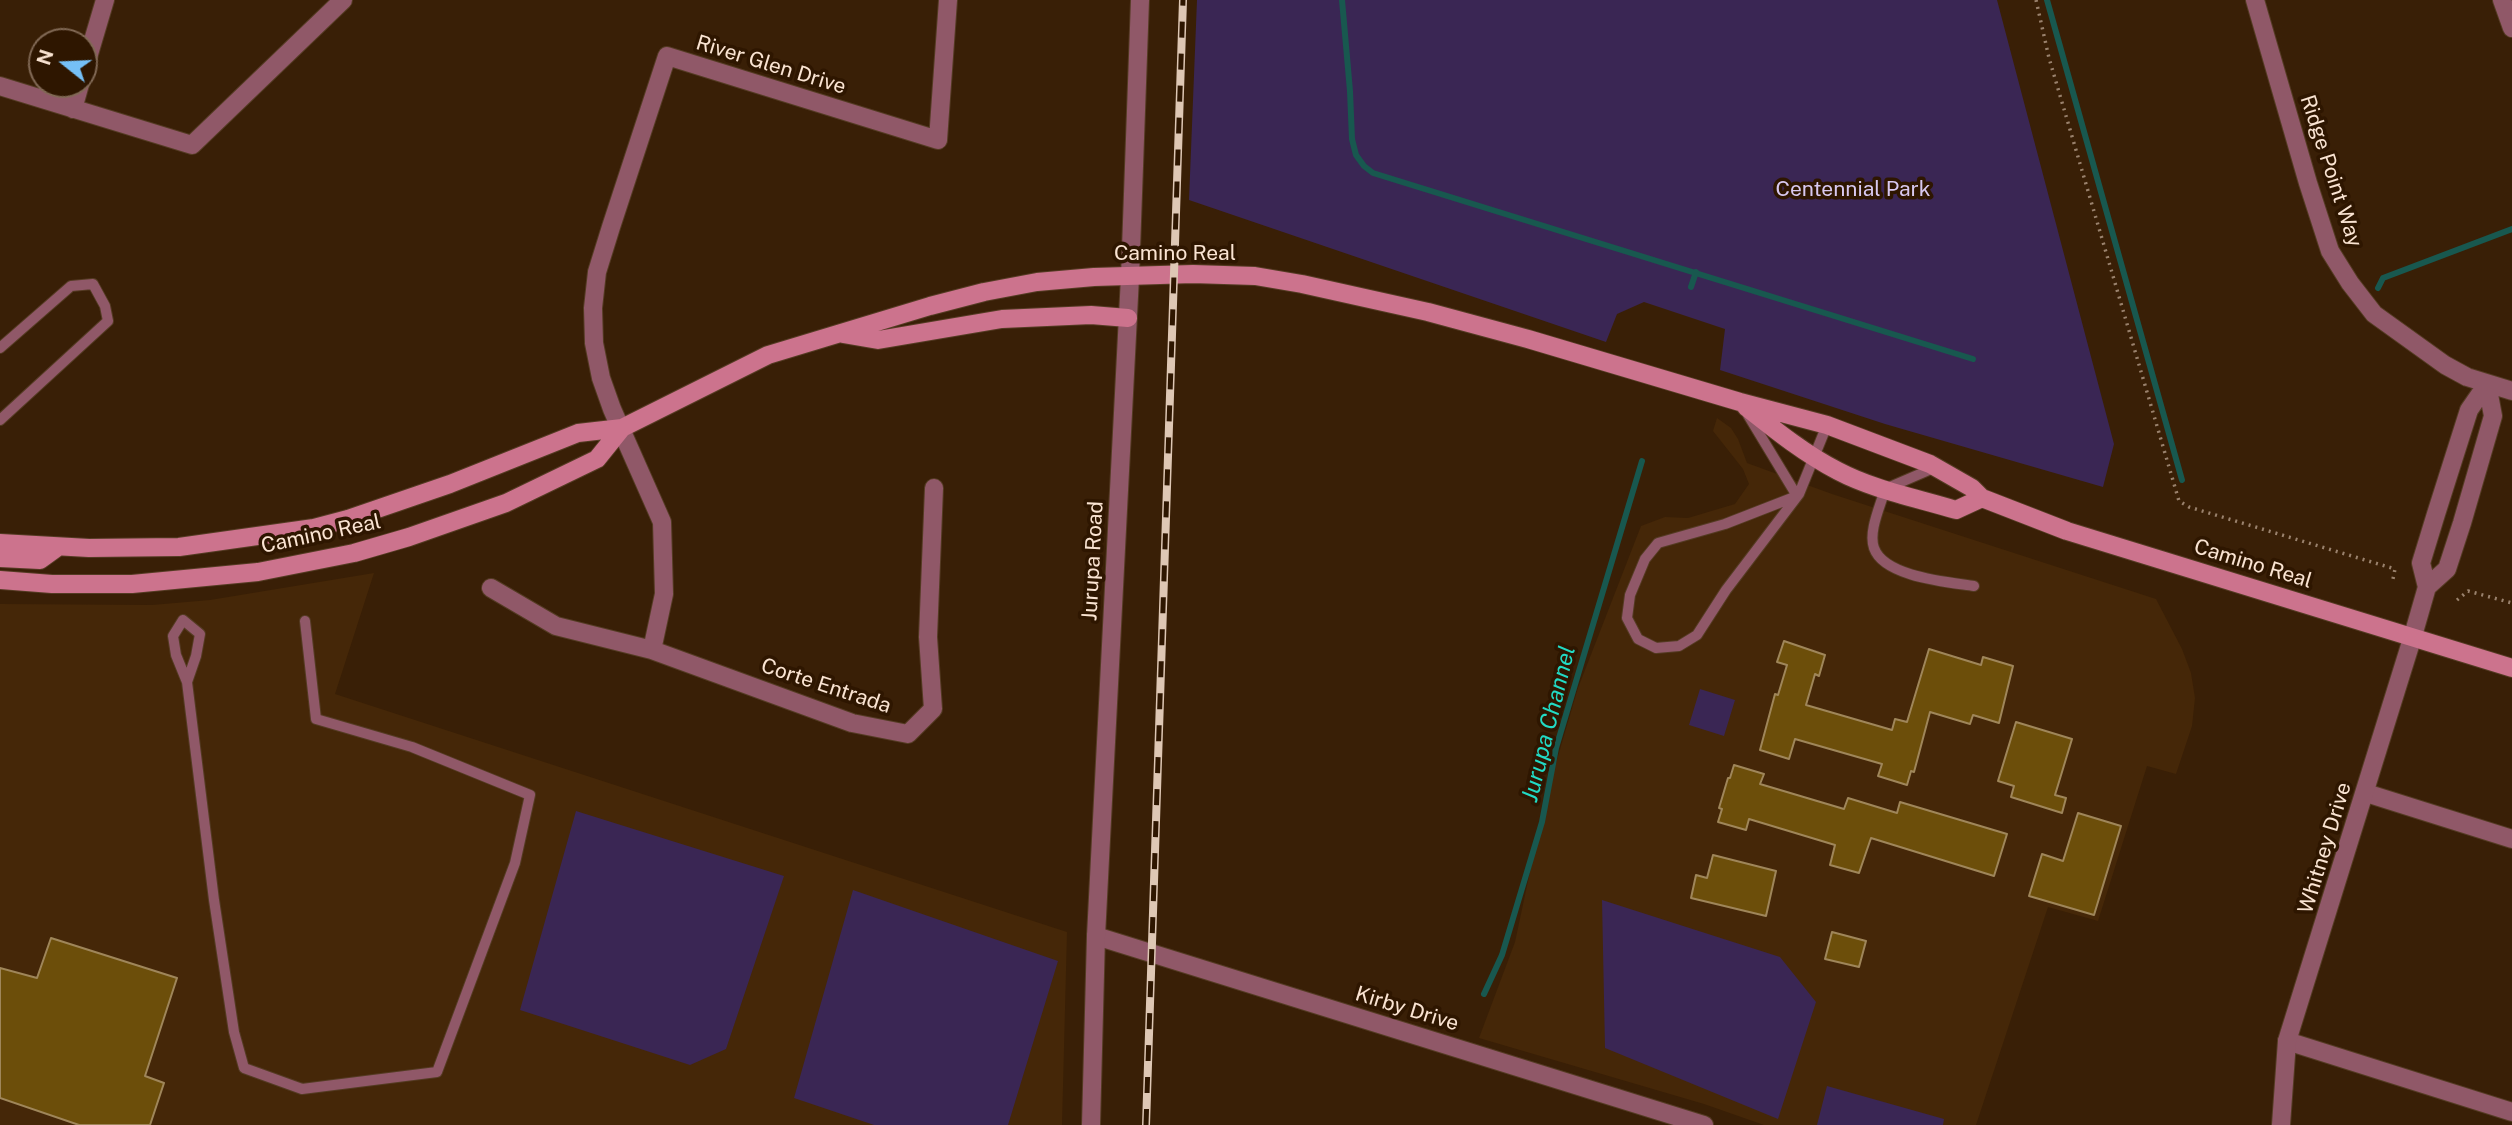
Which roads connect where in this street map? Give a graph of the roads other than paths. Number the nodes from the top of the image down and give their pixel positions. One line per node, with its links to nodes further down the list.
1 (105, 0): 7 (street)
2 (343, 0): 11 (street)
3 (948, 0): 21 (street, River Glen Drive)
4 (1140, 0): 12 (street, Jurupa Road)
5 (2255, 0): 16 (street, Ridge Point Way)
6 (2502, 0): 8 (street)
7 (97, 28)
8 (2512, 28)
9 (0, 86): 11 (street)
10 (76, 98): 11 (street)
11 (73, 109)
12 (1130, 277): 13 (street, Jurupa Road); 14 (main road, Camino Real); 18 (main road, Camino Real)
13 (1128, 318): 14 (main road); 44 (street, Jurupa Road)
14 (836, 333): 21 (main road, Camino Real)
15 (0, 348): 19 (lane)
16 (2487, 384): 17 (street, Ridge Point Way); 28 (street, Whitney Drive); 29 (street, Whitney Drive)
17 (2512, 391)
18 (1741, 402): 20 (main road, Camino Real); 22 (main road, Camino Real); 26 (lane)
19 (0, 420)
20 (1827, 425): 22 (lane); 23 (main road, Camino Real)
21 (622, 428): 31 (main road, Camino Real); 33 (main road, Camino Real); 39 (street)
22 (1814, 456): 25 (main road, Camino Real); 26 (lane)
23 (1937, 467): 25 (lane); 27 (main road, Camino Real)
24 (934, 488): 39 (street, Corte Entrada)
25 (1885, 489): 27 (main road, Camino Real); 34 (lane)
26 (1797, 496): 26 (lane)
27 (1982, 498): 38 (main road, Camino Real)
28 (2435, 514): 29 (street); 35 (street, Whitney Drive)
29 (2462, 523): 35 (street, Whitney Drive)
30 (0, 543): 31 (main road, Camino Real)
31 (58, 547): 32 (main road)
32 (0, 558)
33 (0, 580)
34 (1974, 586)
35 (2427, 587): 38 (street, Whitney Drive)
36 (491, 588): 39 (street, Corte Entrada)
37 (305, 621): 41 (lane)
38 (2412, 639): 40 (main road, Camino Real); 42 (street, Whitney Drive)
39 (652, 650)
40 (2512, 668)
41 (187, 682): 41 (lane)
42 (2366, 793): 43 (street); 45 (street, Whitney Drive)
43 (2512, 839)
44 (1096, 936): 47 (street, Jurupa Road); 48 (street, Kirby Drive)
45 (2287, 1041): 46 (street); 49 (street, Whitney Drive)
46 (2512, 1112)
47 (1091, 1125)
48 (1704, 1125)
49 (2281, 1125)

